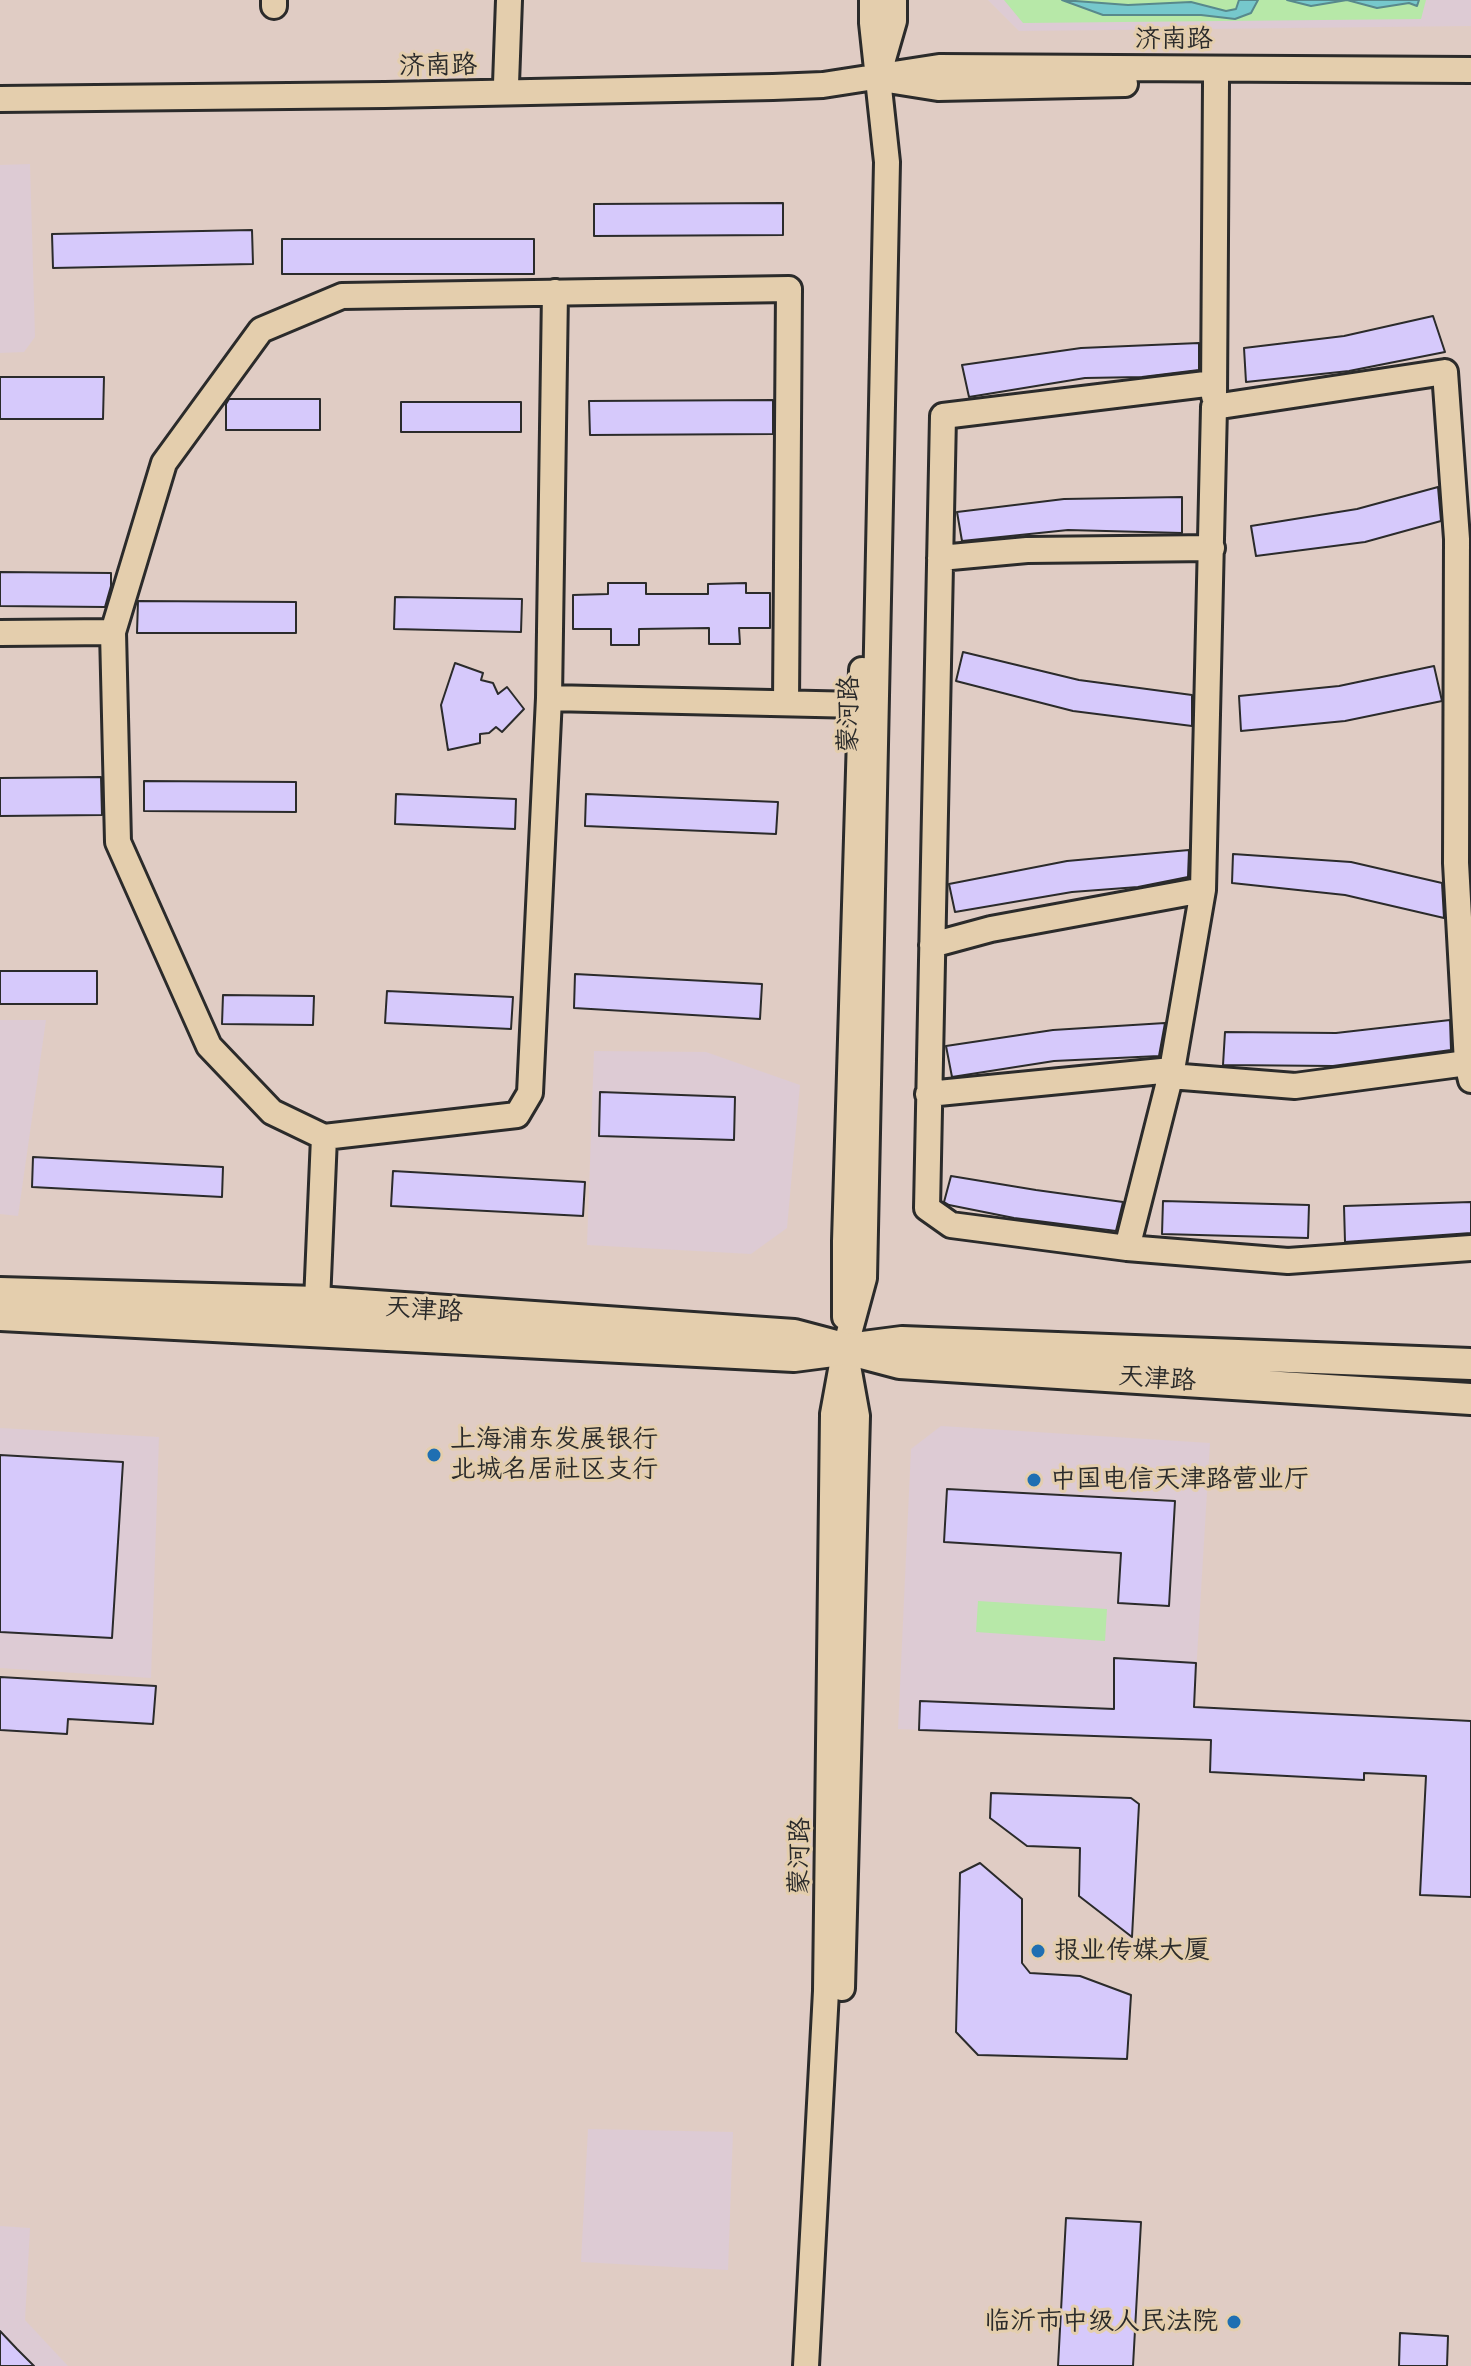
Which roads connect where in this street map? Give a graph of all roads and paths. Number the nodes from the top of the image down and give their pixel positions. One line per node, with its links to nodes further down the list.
1 (509, 0): 8 (street)
2 (872, 0): 5 (street, 蒙河路)
3 (894, 0): 5 (street, 蒙河路)
4 (1471, 70): 5 (street, 济南路)
5 (877, 79): 7 (street, 济南路); 8 (street, 济南路); 10 (street, 济南路); 19 (street, 蒙河路); 31 (street, 蒙河路)
6 (1471, 79): 7 (street, 济南路)
7 (1216, 82): 12 (street)
8 (506, 84): 9 (street, 济南路)
9 (0, 90)
10 (0, 99)
11 (555, 292): 15 (street); 17 (street); 18 (street)
12 (1214, 395): 13 (street); 14 (street); 22 (street)
13 (1212, 548): 14 (street); 20 (street)
14 (940, 558): 21 (street)
15 (113, 632): 16 (street); 25 (street)
16 (0, 633)
17 (549, 698): 18 (street); 25 (street)
18 (786, 703): 19 (street)
19 (860, 705): 31 (street, 蒙河路)
20 (1203, 890): 21 (street); 23 (street)
21 (932, 945): 24 (street)
22 (1469, 1072): 23 (street)
23 (1171, 1073): 24 (street); 26 (street)
24 (928, 1094): 26 (street)
25 (324, 1137): 29 (street)
26 (1127, 1248): 27 (street)
27 (1471, 1248)
28 (0, 1293): 29 (main road, 天津路)
29 (317, 1302): 31 (main road, 天津路)
30 (0, 1315): 31 (main road, 天津路)
31 (845, 1348): 32 (main road, 天津路); 33 (main road, 天津路); 34 (street, 蒙河路); 35 (street, 蒙河路)
32 (1471, 1364)
33 (1471, 1399)
34 (806, 2366)
35 (822, 2366)

